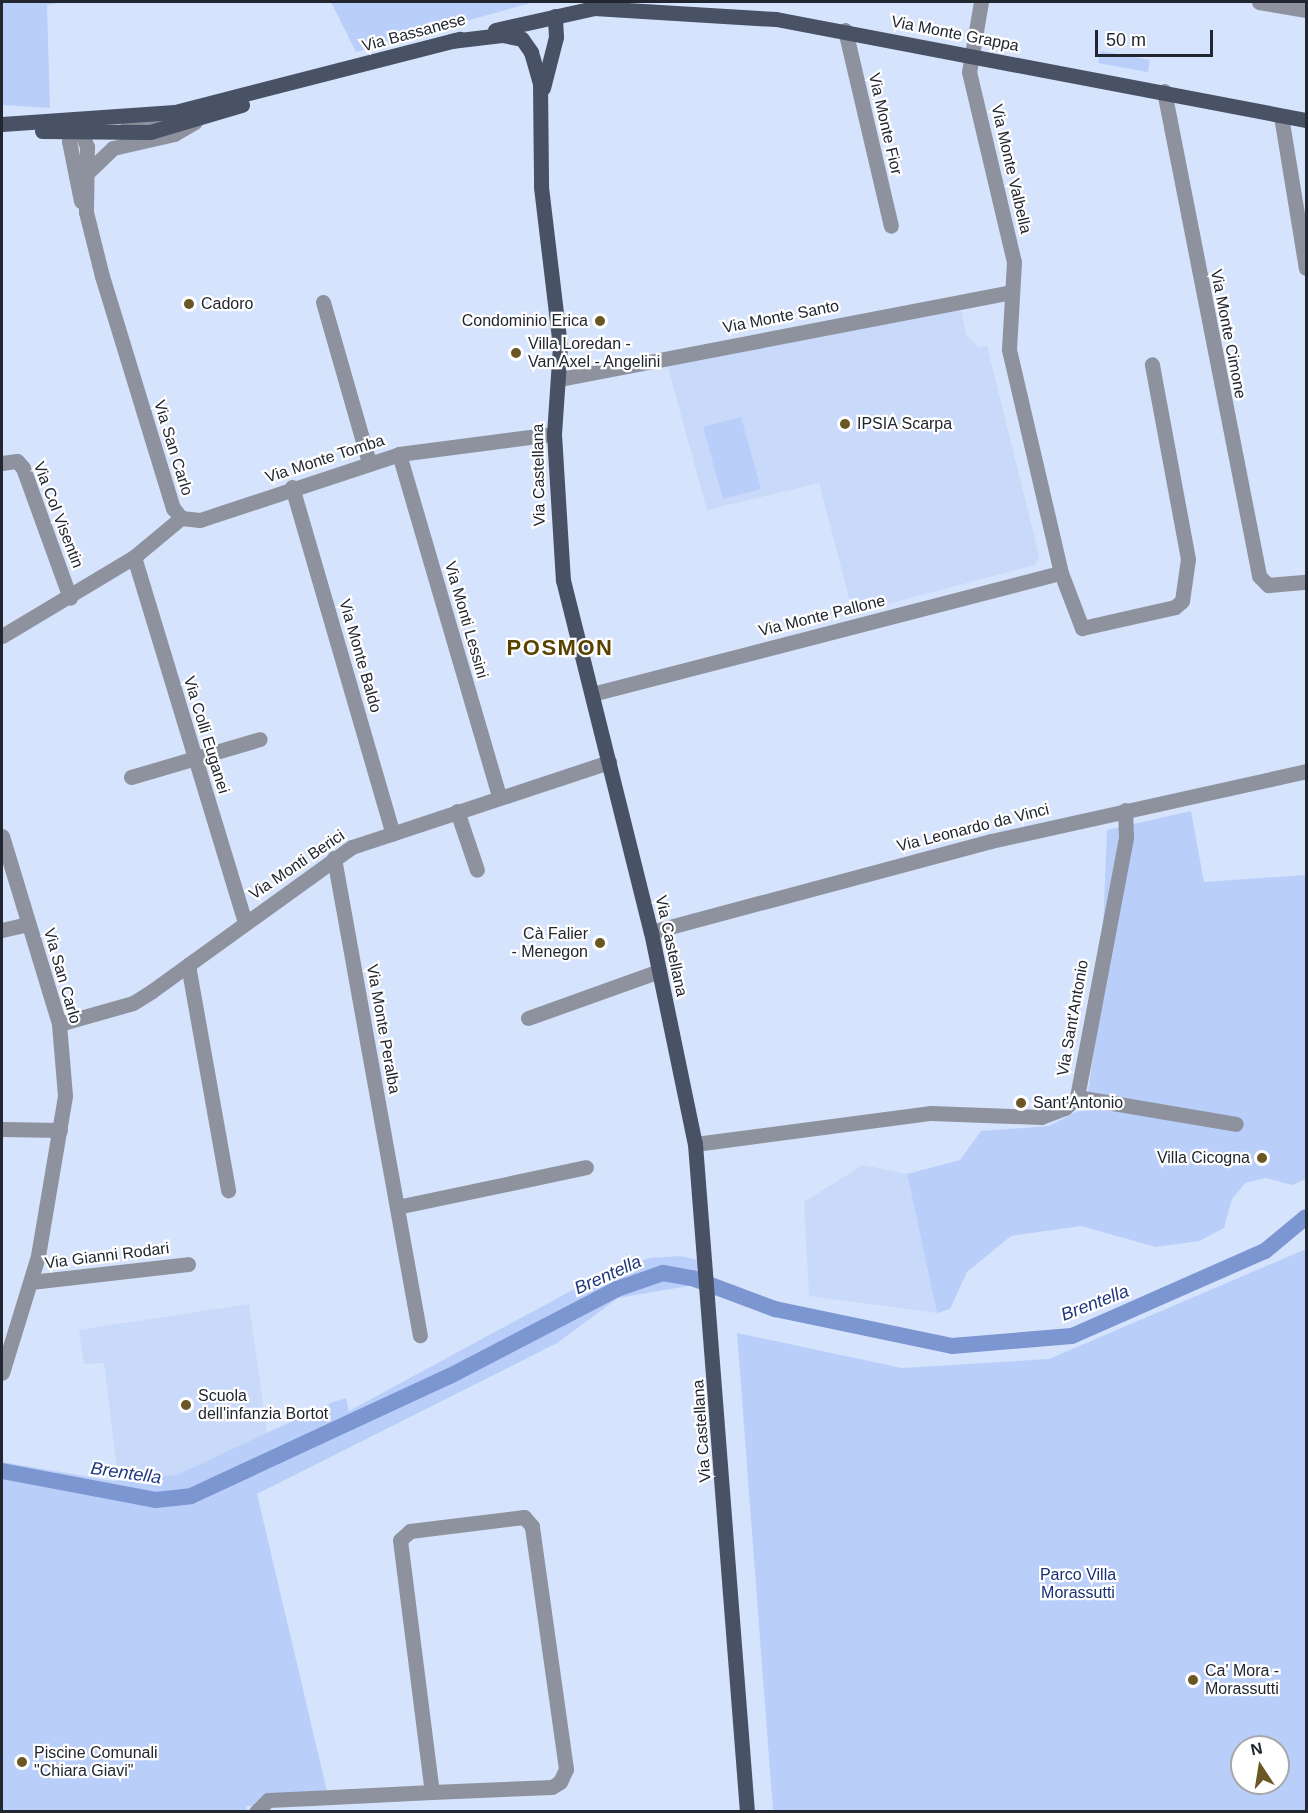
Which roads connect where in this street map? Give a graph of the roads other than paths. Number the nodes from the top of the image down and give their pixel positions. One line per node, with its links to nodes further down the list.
1 (981, 2): 8 (street, Via Monte Valbella)
2 (1259, 2): 4 (street)
3 (590, 6): 5 (main road, Via Bassanese); 6 (main road, Via Monte Grappa)
4 (1306, 10)
5 (555, 16): 7 (main road, Via Bassanese); 10 (main road, Via Castellana)
6 (845, 30): 8 (main road, Via Monte Grappa); 18 (street, Via Monte Fior)
7 (451, 41): 10 (main road, Via Castellana); 11 (main road, Via Bassanese)
8 (972, 56): 9 (main road, Via Monte Grappa); 20 (street, Via Monte Valbella)
9 (1164, 91): 12 (main road, Via Monte Grappa); 32 (street, Via Monte Cimone)
10 (542, 94): 23 (main road, Via Castellana)
11 (197, 113): 15 (main road, Via Bassanese); 16 (street)
12 (1281, 116): 13 (main road, Via Monte Grappa); 19 (street)
13 (1306, 120)
14 (4, 124): 15 (main road, Via Bassanese)
15 (78, 130): 16 (street, Via San Carlo); 17 (street, Via San Carlo)
16 (87, 172): 17 (street, Via San Carlo)
17 (86, 212): 29 (street, Via San Carlo)
18 (891, 226)
19 (1306, 268)
20 (1010, 292): 23 (street, Via Monte Santo); 31 (street)
21 (323, 302): 26 (street)
22 (1152, 364): 31 (street)
23 (560, 379): 24 (main road, Via Castellana)
24 (554, 434): 25 (street, Via Monte Tomba); 35 (main road, Via Castellana)
25 (399, 454): 26 (street, Via Monte Tomba); 41 (street, Via Monti Lessini)
26 (369, 462): 28 (street, Via Monte Tomba)
27 (2, 463): 33 (street, Via Col Visentin)
28 (292, 488): 29 (street, Via Monte Tomba); 44 (street, Via Monte Baldo)
29 (181, 518): 30 (street, Via San Carlo)
30 (134, 557): 33 (street, Via San Carlo); 37 (street, Via Colli Euganei)
31 (1061, 573): 35 (street, Via Monte Pallone)
32 (1306, 582)
33 (70, 598): 34 (street, Via San Carlo)
34 (2, 636)
35 (592, 694): 38 (main road, Via Castellana)
36 (260, 739): 37 (street)
37 (195, 760): 40 (street); 48 (street, Via Colli Euganei)
38 (609, 762): 41 (street, Via Monti Berici); 51 (main road, Via Castellana)
39 (1306, 771): 42 (street, Via Leonardo da Vinci)
40 (131, 777)
41 (499, 796): 43 (street, Via Monti Berici)
42 (1125, 810): 51 (street, Via Leonardo da Vinci); 56 (street, Via Sant'Antonio)
43 (457, 811): 44 (street, Via Monti Berici); 47 (street)
44 (393, 834): 46 (street, Via Monti Berici)
45 (2, 836): 49 (street, Via San Carlo)
46 (334, 858): 48 (street, Via Monti Berici); 63 (street, Via Monte Peralba)
47 (477, 870)
48 (245, 923): 52 (street, Via Monti Berici)
49 (28, 924): 50 (street); 55 (street, Via San Carlo)
50 (2, 930)
51 (651, 932): 53 (main road, Via Castellana)
52 (188, 965): 55 (street, Via Monti Berici); 62 (street)
53 (659, 971): 54 (street); 60 (main road, Via Castellana)
54 (528, 1018)
55 (59, 1024): 59 (street, Via San Carlo)
56 (1077, 1096): 57 (street); 60 (street, Via Sant'Antonio)
57 (1236, 1124)
58 (2, 1129): 59 (street)
59 (60, 1130): 65 (street, Via San Carlo)
60 (695, 1144): 70 (main road, Via Castellana)
61 (586, 1167): 63 (street)
62 (228, 1190)
63 (397, 1207): 66 (street, Via Monte Peralba)
64 (188, 1264): 65 (street, Via Gianni Rodari)
65 (31, 1282): 67 (street, Via San Carlo)
66 (420, 1335)
67 (4, 1363)
68 (432, 1792): 68 (street); 69 (street)
69 (256, 1812)
70 (747, 1812)

